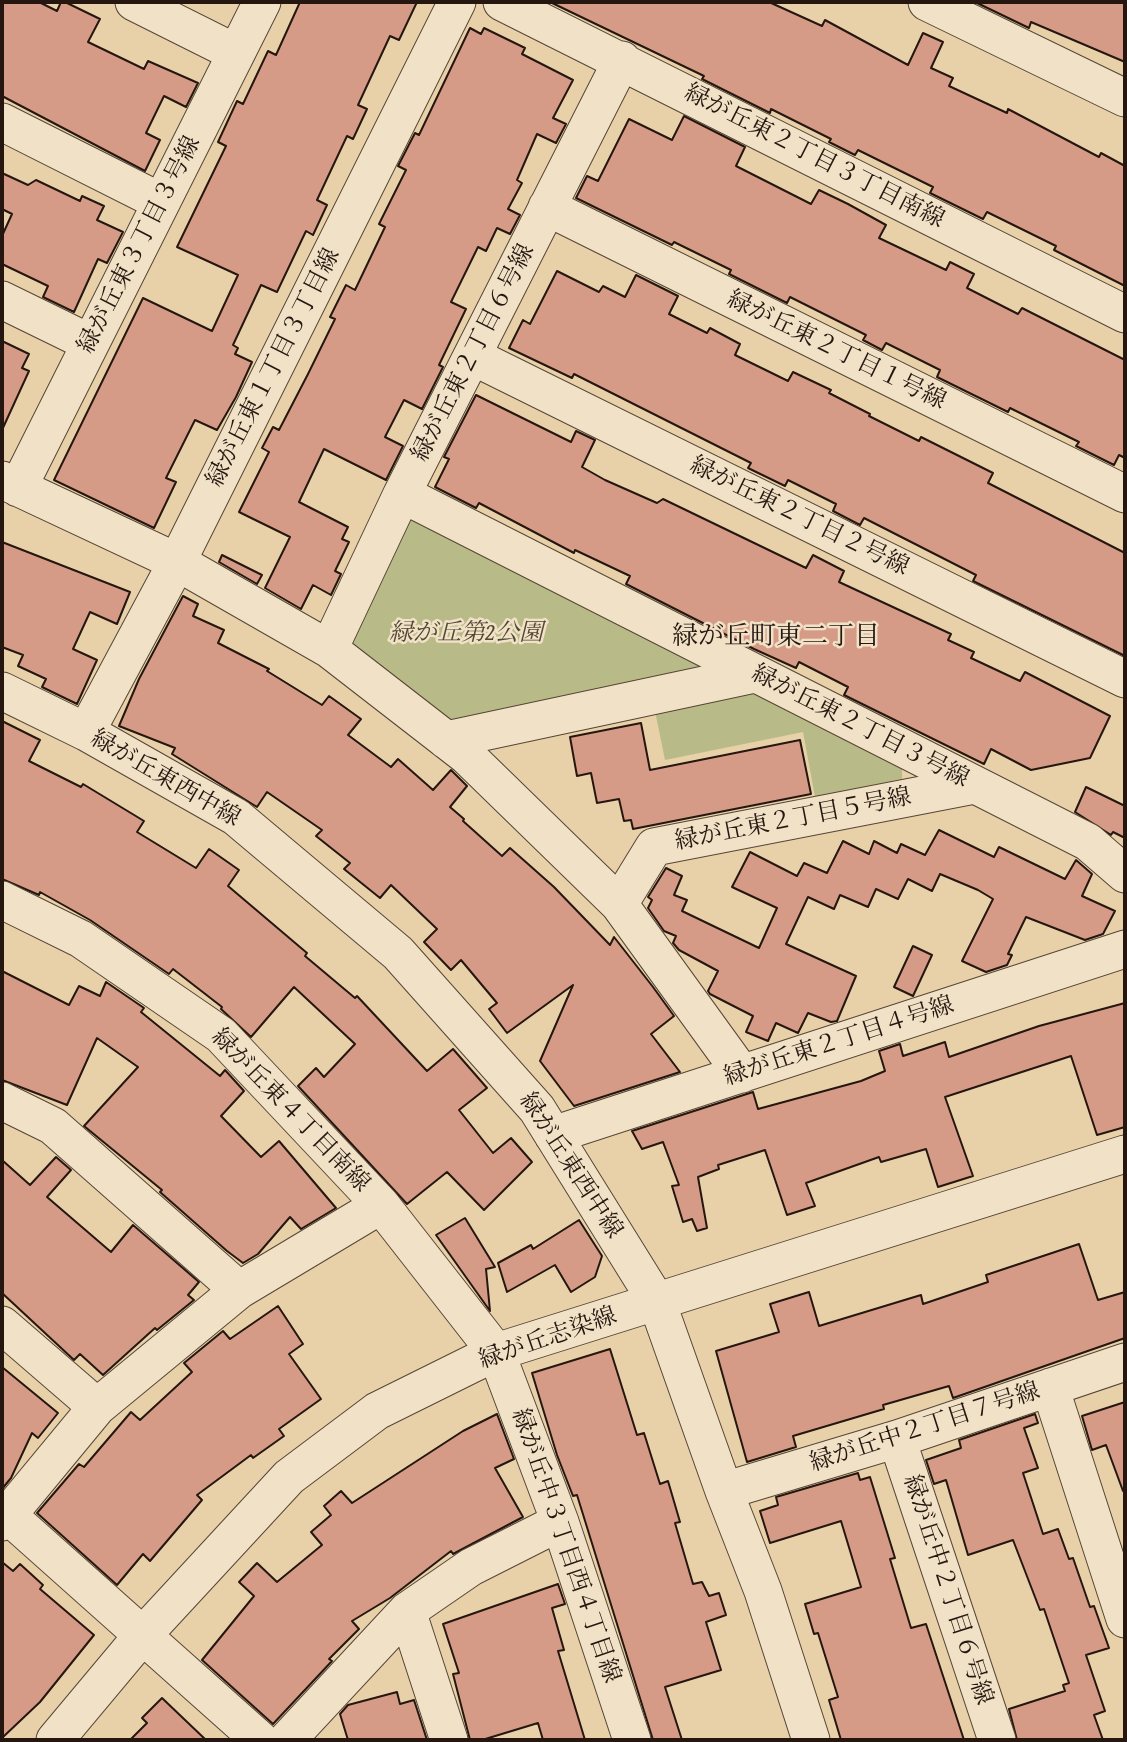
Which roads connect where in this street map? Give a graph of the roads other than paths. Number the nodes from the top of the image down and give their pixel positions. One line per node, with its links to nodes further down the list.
1 (134, 2): 6 (street)
2 (262, 2): 6 (street, 緑が丘東３丁目３号線)
3 (457, 2): 19 (street, 緑が丘東１丁目３丁目線)
4 (502, 2): 7 (street, 緑が丘東２丁目３丁目南線)
5 (927, 2): 8 (street)
6 (236, 53): 10 (street, 緑が丘東３丁目３号線)
7 (622, 60): 11 (street, 緑が丘東２丁目６号線); 13 (street, 緑が丘東２丁目３丁目南線)
8 (1125, 98)
9 (2, 122): 10 (street)
10 (161, 202): 14 (street, 緑が丘東３丁目３号線)
11 (548, 207): 15 (street, 緑が丘東２丁目６号線); 18 (street, 緑が丘東２丁目１号線)
12 (2, 300): 14 (street)
13 (1125, 314)
14 (90, 343): 16 (street, 緑が丘東３丁目３号線)
15 (472, 356): 17 (street, 緑が丘東２丁目６号線); 22 (street, 緑が丘東２丁目２号線)
16 (10, 484): 19 (street)
17 (402, 494): 20 (street, 緑が丘東２丁目６号線); 21 (street, 緑が丘東２丁目３号線)
18 (1125, 494)
19 (177, 562): 20 (street); 24 (street, 緑が丘東１丁目３丁目線)
20 (329, 649): 25 (street)
21 (755, 674): 25 (street); 26 (street, 緑が丘東２丁目３号線)
22 (1125, 679)
23 (2, 691): 24 (street, 緑が丘東西中線)
24 (86, 732): 33 (street, 緑が丘東西中線)
25 (446, 740): 29 (street)
26 (974, 785): 27 (street, 緑が丘東２丁目３号線); 29 (street, 緑が丘東２丁目５号線)
27 (1125, 874)
28 (2, 900): 35 (street, 緑が丘東４丁目南線)
29 (619, 904): 31 (street)
30 (1125, 948): 31 (street, 緑が丘東２丁目４号線)
31 (742, 1074): 33 (street, 緑が丘東２丁目４号線)
32 (2, 1101): 36 (street)
33 (553, 1135): 37 (street, 緑が丘東西中線)
34 (1125, 1154): 37 (street, 緑が丘志染線)
35 (381, 1205): 36 (street); 39 (street, 緑が丘東４丁目南線)
36 (240, 1290): 42 (street)
37 (657, 1303): 39 (street, 緑が丘志染線); 44 (street, 緑が丘東西中線)
38 (2, 1325): 42 (street)
39 (496, 1352): 46 (street, 緑が丘中３丁目西４丁目線); 49 (street, 緑が丘志染線)
40 (1125, 1362): 41 (street, 緑が丘中２丁目７号線)
41 (1050, 1387): 43 (street, 緑が丘中２丁目７号線); 48 (street)
42 (97, 1407): 45 (street)
43 (897, 1439): 44 (street, 緑が丘中２丁目７号線); 56 (street, 緑が丘中２丁目６号線)
44 (724, 1491): 55 (street, 緑が丘東西中線)
45 (4, 1515): 49 (street)
46 (560, 1522): 47 (street); 54 (street, 緑が丘中３丁目西４丁目線)
47 (407, 1611): 52 (street); 53 (street)
48 (1125, 1619)
49 (142, 1636): 50 (street, 緑が丘志染線); 51 (street)
50 (55, 1740)
51 (260, 1740)
52 (287, 1740)
53 (449, 1740)
54 (632, 1740)
55 (811, 1740)
56 (997, 1740)

